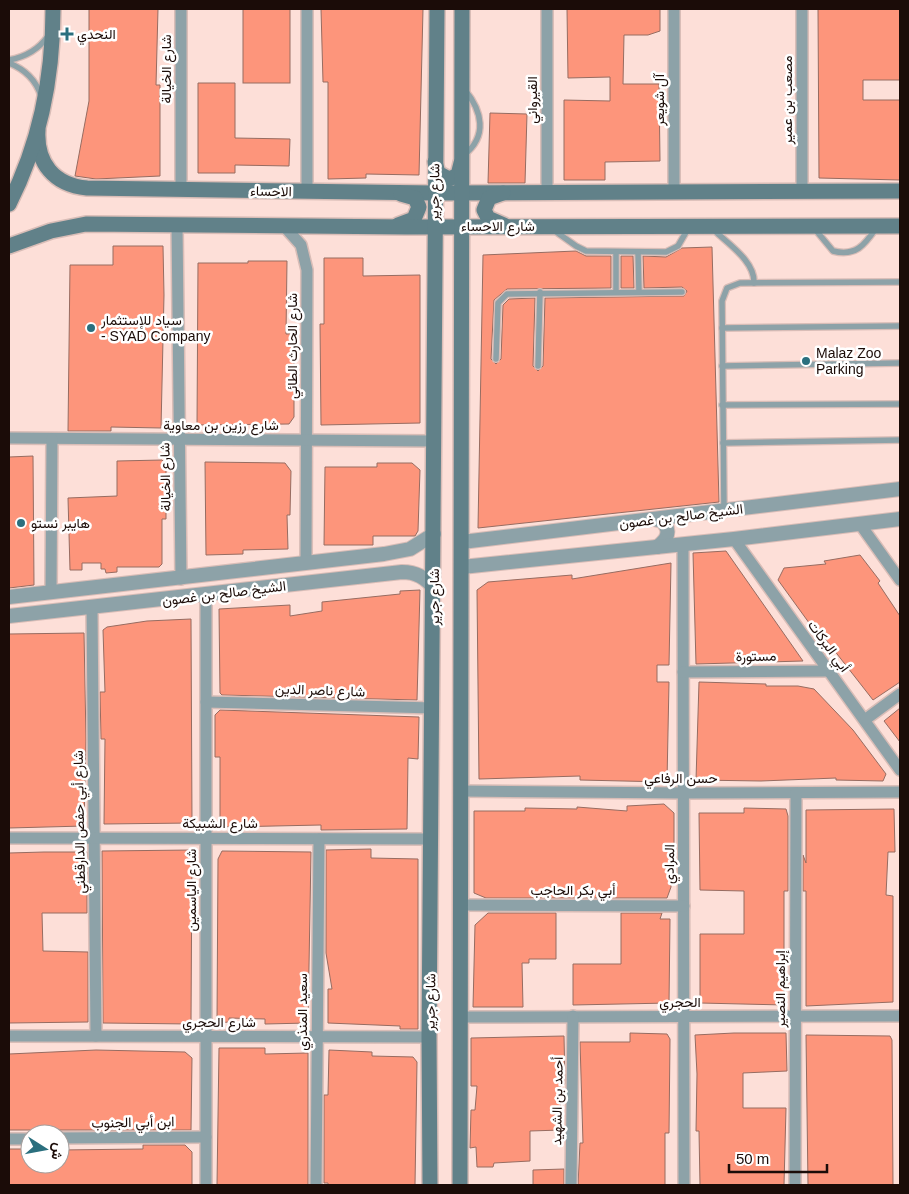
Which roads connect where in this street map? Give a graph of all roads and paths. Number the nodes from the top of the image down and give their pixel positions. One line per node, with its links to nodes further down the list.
1 (53, 9): 9 (main road)
2 (181, 9): 15 (street, شارع الخيالة)
3 (307, 9): 16 (street)
4 (437, 9): 13 (main road, شارع جرير)
5 (462, 9): 14 (main road, شارع جرير)
6 (547, 9): 21 (street, القيرواني)
7 (674, 9): 22 (street, آل شويعر)
8 (802, 9): 23 (street, مصعب بن عمير)
9 (53, 29): 10 (lane); 11 (main road)
10 (9, 62): 11 (lane)
11 (44, 105): 12 (main road)
12 (38, 130): 15 (main road, الاحساء); 25 (main road)
13 (435, 158): 14 (main road); 24 (main road, شارع جرير)
14 (462, 158): 19 (main road, شارع جرير)
15 (181, 189): 16 (main road, الاحساء)
16 (307, 191): 18 (main road, الاحساء)
17 (900, 191): 23 (main road)
18 (394, 192): 24 (main road, الاحساء); 36 (main road)
19 (462, 192): 20 (main road); 24 (main road); 28 (main road, شارع جرير)
20 (504, 192): 21 (main road); 29 (main road)
21 (547, 192): 22 (main road)
22 (674, 192): 23 (main road)
23 (802, 192)
24 (434, 193): 37 (main road, شارع جرير)
25 (9, 204)
26 (177, 225): 27 (main road, شارع الاحساء); 38 (main road, شارع الاحساء); 59 (street, شارع الخيالة)
27 (284, 226): 36 (main road, شارع الاحساء); 60 (street, شارع الحارث الطائي)
28 (463, 226): 29 (main road, شارع الاحساء); 37 (main road, شارع الاحساء); 42 (main road, شارع جرير)
29 (505, 226): 30 (main road, شارع الاحساء)
30 (549, 226): 31 (main road, شارع الاحساء); 39 (lane)
31 (690, 226): 32 (main road, شارع الاحساء); 40 (lane)
32 (710, 226): 33 (main road, شارع الاحساء); 44 (lane)
33 (813, 226): 34 (main road, شارع الاحساء); 34 (lane)
34 (877, 226): 35 (main road, شارع الاحساء)
35 (900, 226)
36 (392, 227): 37 (main road, شارع الاحساء)
37 (434, 227): 41 (main road, شارع جرير)
38 (9, 246)
39 (616, 252): 40 (lane); 46 (lane)
40 (638, 252): 47 (lane)
41 (434, 258): 42 (main road); 62 (main road, شارع جرير)
42 (463, 258): 72 (main road, شارع جرير)
43 (900, 282): 44 (lane)
44 (754, 283): 50 (lane)
45 (540, 292): 46 (lane); 51 (lane); 53 (lane)
46 (616, 292): 47 (lane)
47 (639, 292): 48 (lane)
48 (682, 292)
49 (900, 326): 50 (lane)
50 (722, 328): 54 (lane)
51 (496, 359)
52 (900, 363): 54 (lane)
53 (538, 366)
54 (722, 366): 56 (lane)
55 (900, 404): 56 (lane)
56 (722, 405): 63 (lane)
57 (9, 438): 58 (street, شارع رزين بن معاوية)
58 (52, 438): 59 (street, شارع رزين بن معاوية); 84 (street)
59 (180, 440): 60 (street, شارع رزين بن معاوية); 81 (street, شارع الخيالة)
60 (306, 440): 62 (street, شارع رزين بن معاوية); 77 (street, شارع الحارث الطائي)
61 (900, 440): 63 (lane)
62 (433, 442): 70 (main road, شارع جرير)
63 (722, 443): 65 (lane)
64 (900, 489): 65 (street, الشيخ صالح بن غصون)
65 (724, 510): 66 (street, الشيخ صالح بن غصون)
66 (680, 516): 67 (street, الشيخ صالح بن غصون); 73 (street)
67 (654, 519): 72 (street, الشيخ صالح بن غصون); 74 (street)
68 (900, 519): 69 (street, الشيخ صالح بن غصون)
69 (860, 524): 71 (street, الشيخ صالح بن غصون); 82 (street)
70 (434, 534): 75 (street, الشيخ صالح بن غصون); 83 (main road, شارع جرير)
71 (734, 539): 73 (street, الشيخ صالح بن غصون); 89 (street, أبي البركات)
72 (462, 542): 78 (main road, شارع جرير)
73 (686, 544): 74 (street, الشيخ صالح بن غصون); 90 (street, المرادي)
74 (657, 547): 78 (street, الشيخ صالح بن غصون)
75 (395, 552): 76 (street, الشيخ صالح بن غصون); 79 (street)
76 (370, 556): 77 (street, الشيخ صالح بن غصون); 80 (street)
77 (306, 563): 81 (street, الشيخ صالح بن غصون)
78 (462, 567): 96 (main road, شارع جرير)
79 (397, 572): 80 (street, الشيخ صالح بن غصون); 83 (street, الشيخ صالح بن غصون)
80 (371, 575): 85 (street, الشيخ صالح بن غصون)
81 (181, 579): 84 (street, الشيخ صالح بن غصون)
82 (900, 580)
83 (434, 589): 93 (main road, شارع جرير)
84 (51, 593): 86 (street, الشيخ صالح بن غصون)
85 (206, 595): 87 (street, الشيخ صالح بن غصون); 92 (street, شارع الياسمين)
86 (9, 597)
87 (92, 607): 88 (street, الشيخ صالح بن غصون); 101 (street, شارع أبي حفص الدارقطني)
88 (9, 616)
89 (828, 670): 90 (street, مستورة); 94 (street, أبي البركات)
90 (683, 672): 98 (street, المرادي)
91 (900, 694): 94 (street)
92 (206, 702): 93 (street, شارع ناصر الدين); 102 (street, شارع الياسمين)
93 (433, 708): 104 (main road, شارع جرير)
94 (866, 719): 95 (street, أبي البركات)
95 (900, 770)
96 (461, 791): 98 (street, حسن الرفاعي); 105 (main road, شارع جرير)
97 (900, 792): 99 (street, حسن الرفاعي)
98 (685, 793): 99 (street, حسن الرفاعي); 106 (street, المرادي)
99 (796, 793): 108 (street, إبراهيم النصير)
100 (9, 838): 101 (street, شارع الشبيكة)
101 (94, 838): 102 (street, شارع الشبيكة); 113 (street, شارع أبي حفص الدارقطني)
102 (206, 838): 103 (street, شارع الشبيكة); 114 (street, شارع الياسمين)
103 (318, 839): 104 (street, شارع الشبيكة); 115 (street, سعيد المنذري)
104 (431, 839): 116 (main road, شارع جرير)
105 (461, 905): 106 (street, أبي بكر الحاجب); 110 (main road, شارع جرير)
106 (684, 906): 111 (street, المرادي)
107 (572, 1016): 110 (street, الحجري); 111 (street, الحجري); 123 (street, أحمد بن الشهيد)
108 (795, 1016): 109 (street, الحجري); 111 (street, الحجري); 125 (street, إبراهيم النصير)
109 (900, 1016)
110 (460, 1017): 122 (main road, شارع جرير)
111 (683, 1017): 124 (street, المرادي)
112 (9, 1036): 113 (street, شارع الحجري)
113 (96, 1036): 114 (street, شارع الحجري)
114 (206, 1037): 115 (street, شارع الحجري); 117 (street, شارع الياسمين)
115 (317, 1037): 116 (street, شارع الحجري); 120 (street, سعيد المنذري)
116 (429, 1037): 121 (main road, شارع جرير)
117 (206, 1136): 118 (street, ابن أبي الجنوب); 119 (street, شارع الياسمين)
118 (70, 1138)
119 (206, 1185)
120 (316, 1185)
121 (430, 1185)
122 (460, 1185)
123 (571, 1185)
124 (684, 1185)
125 (795, 1185)

